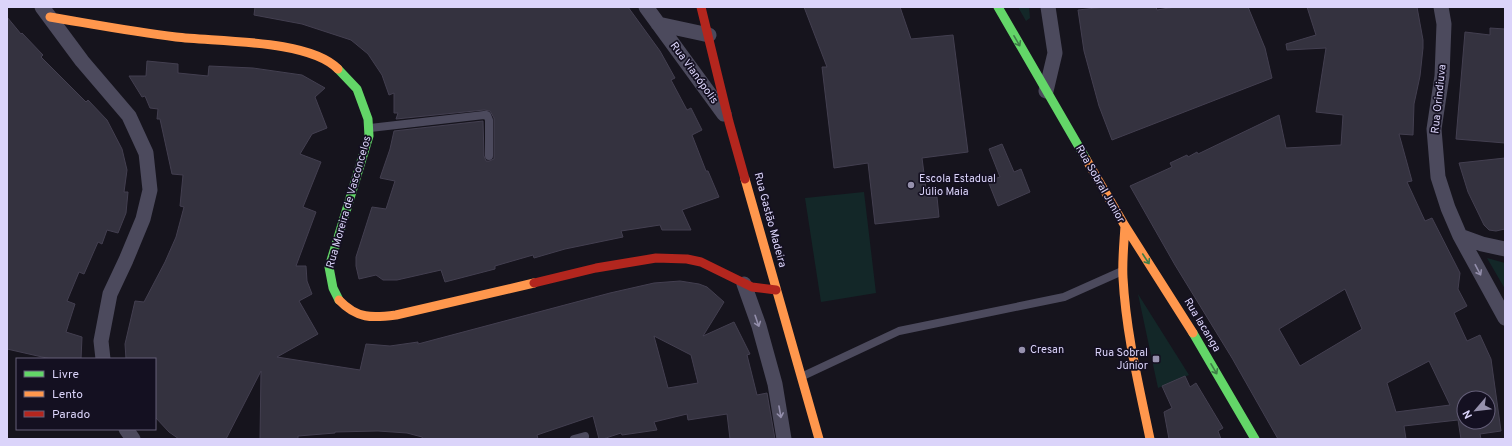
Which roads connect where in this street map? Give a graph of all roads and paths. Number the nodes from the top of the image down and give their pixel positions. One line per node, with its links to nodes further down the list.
1 (646, 7): 7 (street, Rua Vianópolis)
2 (701, 7): 8 (street, Rua Gastão Madeira)
3 (998, 7): 9 (street, Rua Sobral Junior, one-way to 9)
4 (1048, 7): 9 (street)
5 (1441, 7): 14 (street, Rua Orindiuva)
6 (46, 12): 11 (street, Rua Moreira de Vasconcelos); 20 (street)
7 (658, 24): 8 (street, Rua Vianópolis); 10 (street, Rua Vianópolis)
8 (708, 35): 10 (street, Rua Gastão Madeira)
9 (1046, 91): 13 (street, Rua Sobral Junior)
10 (729, 122): 18 (street, Rua Gastão Madeira)
11 (369, 128): 12 (lane); 17 (street, Rua Moreira de Vasconcelos)
12 (490, 156)
13 (1124, 226): 16 (street, Rua Sobral Junior); 29 (street, Rua Iacanga, one-way to 29)
14 (1460, 236): 15 (street); 19 (street, Rua Orindiuva, one-way to 19)
15 (1505, 249)
16 (1123, 271): 21 (lane); 28 (street, Rua Sobral Junior)
17 (744, 284): 18 (street, Rua Moreira de Vasconcelos); 26 (street, one-way to 26)
18 (776, 290): 21 (street, Rua Gastão Madeira)
19 (1505, 318)
20 (103, 358)
21 (802, 377): 27 (street, Rua Gastão Madeira)
22 (127, 430): 24 (street)
23 (585, 436): 25 (lane)
24 (132, 439)
25 (574, 439)
26 (784, 439)
27 (819, 439)
28 (1150, 439)
29 (1255, 439)

